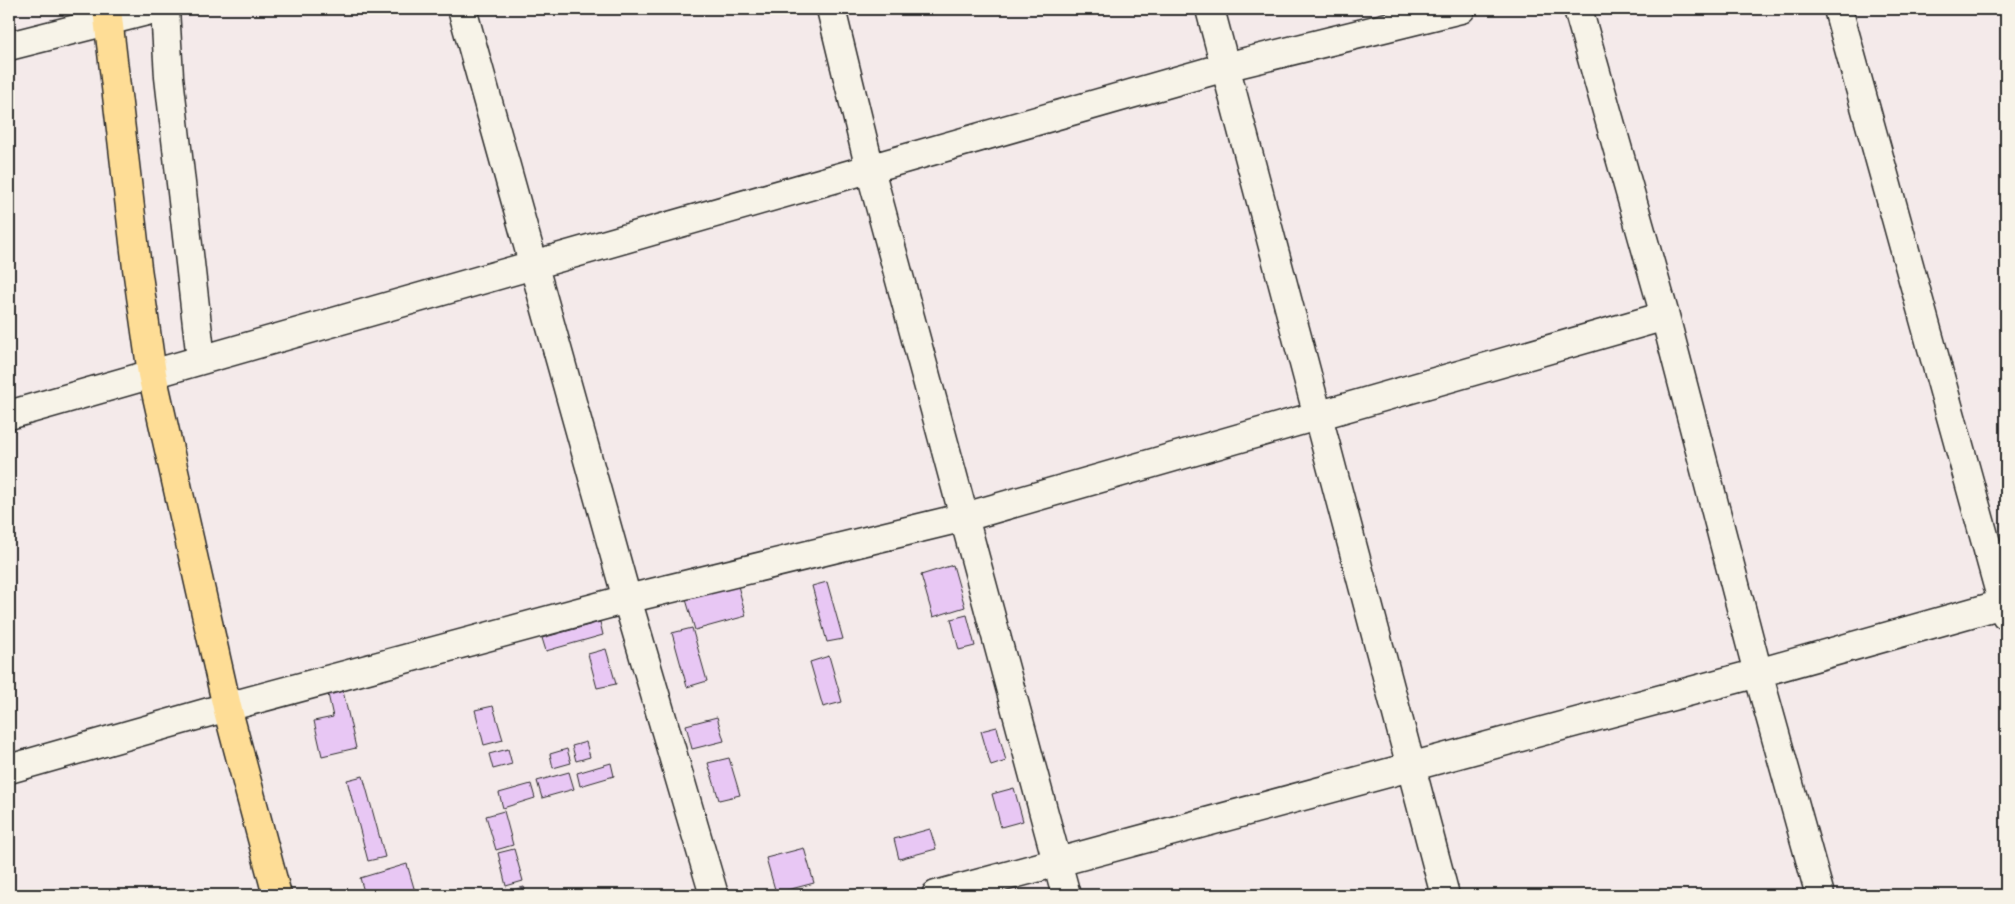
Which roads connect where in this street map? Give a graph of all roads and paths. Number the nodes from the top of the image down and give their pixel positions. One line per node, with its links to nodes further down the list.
1 (155, 9): 9 (street)
2 (165, 9): 15 (street)
3 (462, 9): 13 (street)
4 (831, 9): 12 (street)
5 (1210, 9): 11 (street)
6 (1460, 9): 11 (street)
7 (1578, 9): 14 (street)
8 (1838, 9): 21 (street)
9 (108, 15): 10 (street); 16 (highway)
10 (9, 46)
11 (1225, 67): 12 (street); 18 (street)
12 (870, 169): 13 (street); 19 (street)
13 (534, 265): 15 (street); 20 (street)
14 (1665, 316): 18 (street); 22 (street)
15 (201, 360): 16 (street)
16 (152, 374): 17 (street); 23 (highway)
17 (9, 416)
18 (1318, 416): 19 (street); 24 (street)
19 (965, 517): 20 (street); 26 (street)
20 (627, 599): 23 (street); 28 (street)
21 (2005, 607): 22 (street)
22 (1758, 673): 24 (street); 32 (street)
23 (227, 707): 25 (street); 27 (highway)
24 (1410, 766): 26 (street); 31 (street)
25 (9, 769)
26 (1057, 862): 29 (street); 30 (street)
27 (277, 895)
28 (714, 895)
29 (936, 895)
30 (1066, 895)
31 (1445, 895)
32 (1820, 895)

